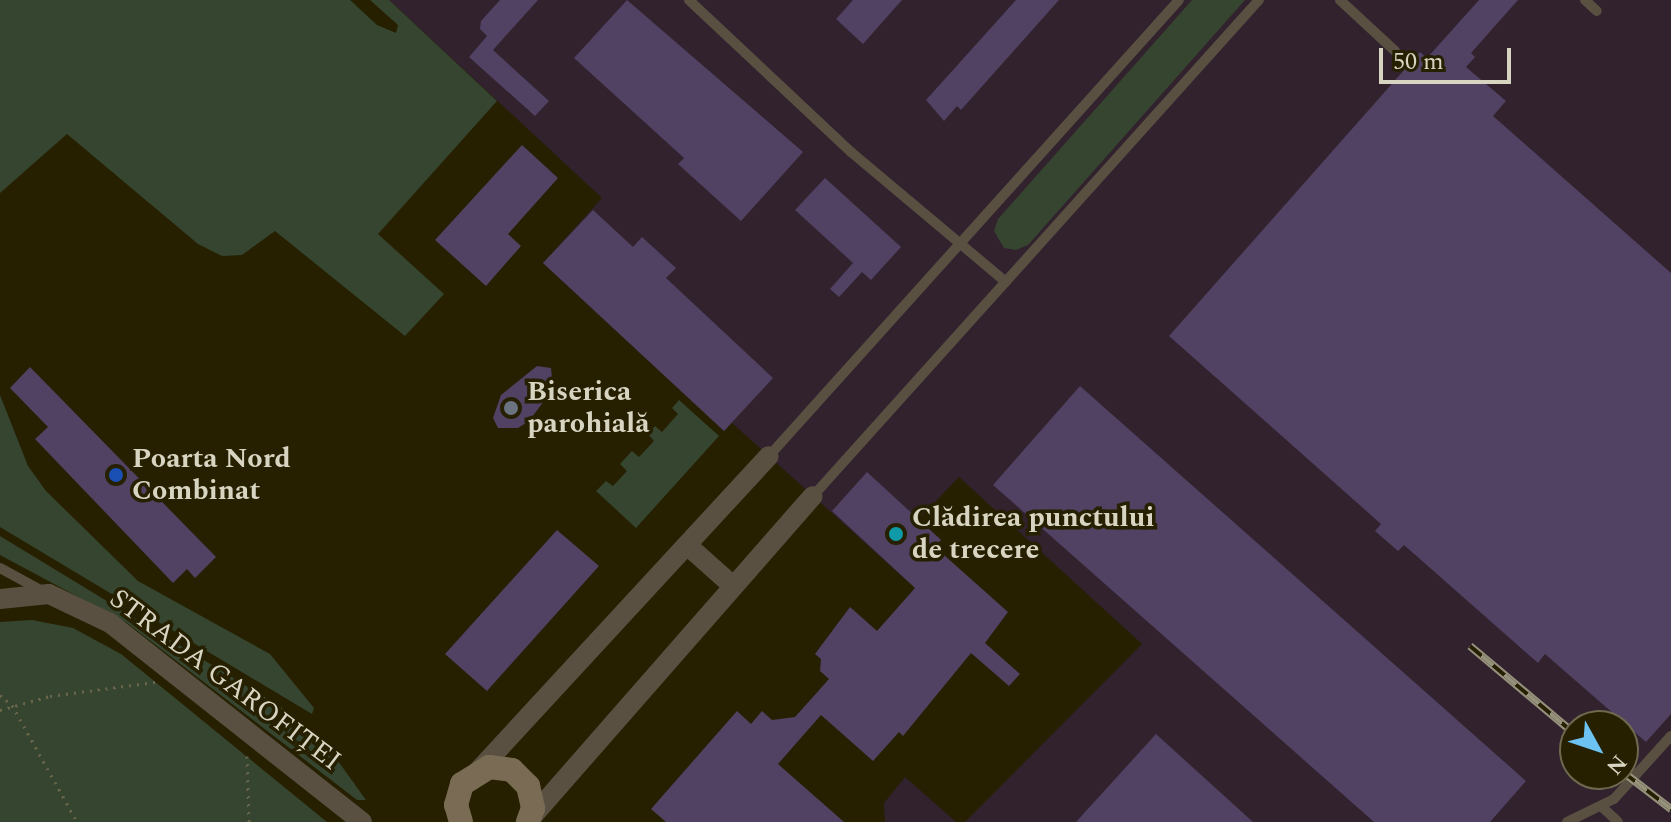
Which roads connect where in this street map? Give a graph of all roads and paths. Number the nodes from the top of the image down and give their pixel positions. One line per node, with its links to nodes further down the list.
1 (689, 0): 8 (lane)
2 (1179, 0): 8 (lane)
3 (1259, 0): 9 (lane)
4 (1340, 0): 7 (lane)
5 (1585, 0): 6 (lane)
6 (1597, 11)
7 (1395, 51)
8 (961, 243): 9 (lane); 10 (lane)
9 (1006, 282): 11 (lane)
10 (769, 456): 12 (street)
11 (813, 496): 14 (street)
12 (687, 545): 14 (street); 23 (street)
13 (0, 568): 15 (lane)
14 (733, 586): 25 (street)
15 (49, 594): 16 (street); 28 (street, STRADA GAROFIȚEI)
16 (0, 599)
17 (167, 681): 19 (path)
18 (0, 695): 19 (path)
19 (12, 705): 20 (path); 26 (path)
20 (0, 710)
21 (1671, 736): 24 (lane)
22 (246, 745): 27 (path)
23 (479, 770): 25 (street); 29 (street)
24 (1601, 806): 30 (lane); 31 (lane)
25 (529, 821)
26 (77, 822)
27 (249, 822)
28 (362, 822)
29 (461, 822)
30 (1567, 822)
31 (1618, 822)

